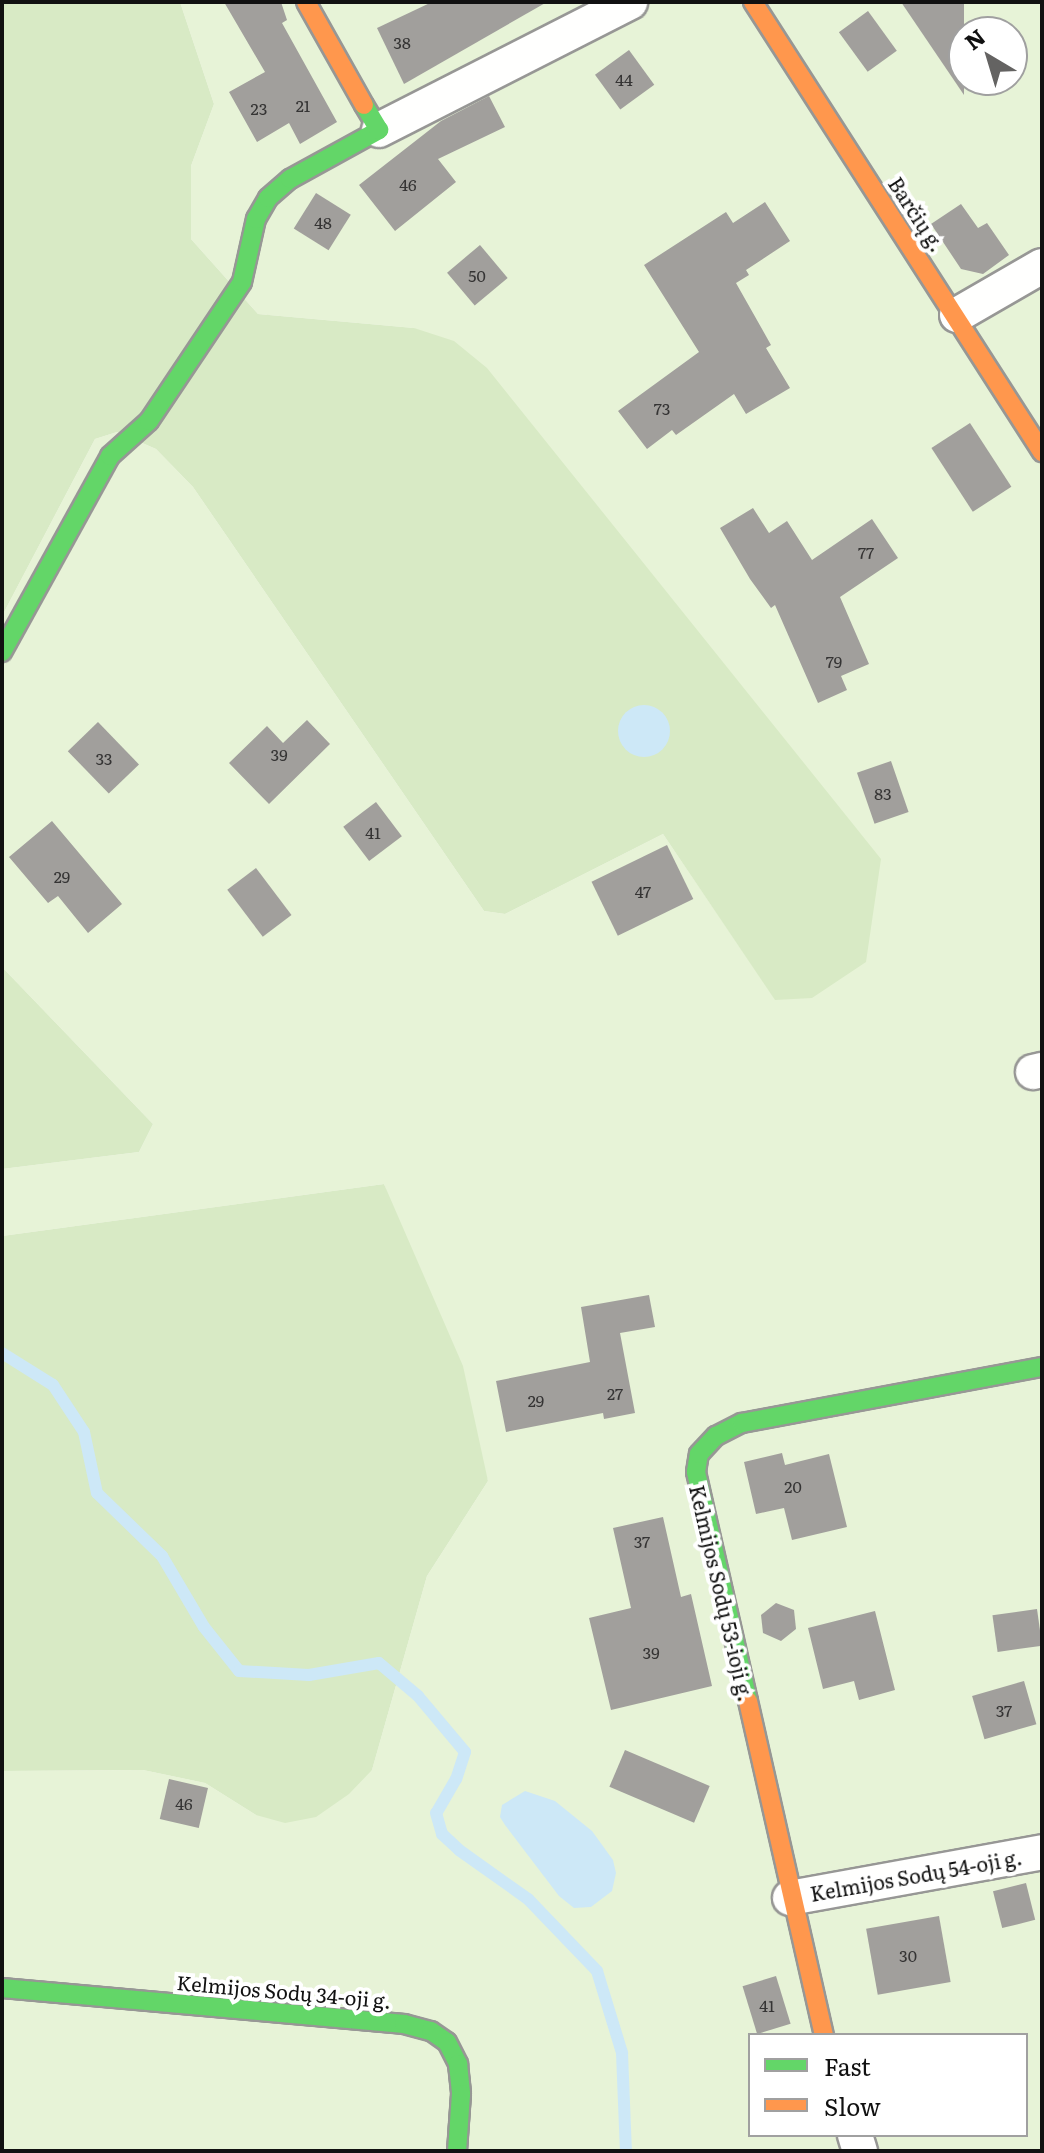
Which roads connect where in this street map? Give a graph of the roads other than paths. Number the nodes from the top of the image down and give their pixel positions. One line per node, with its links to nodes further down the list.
1 (306, 2): 4 (street)
2 (630, 2): 4 (street)
3 (753, 2): 6 (street, Barčių g.)
4 (379, 130): 8 (street)
5 (1042, 266): 6 (street)
6 (957, 315): 7 (street, Barčių g.)
7 (1042, 452)
8 (2, 652)
9 (1042, 1367): 11 (street, Kelmijos Sodų 53-ioji g.)
10 (1042, 1852): 11 (street, Kelmijos Sodų 54-oji g.)
11 (790, 1898): 13 (street, Kelmijos Sodų 53-ioji g.)
12 (2, 1988): 14 (street, Kelmijos Sodų 34-oji g.)
13 (824, 2033)
14 (457, 2151)

